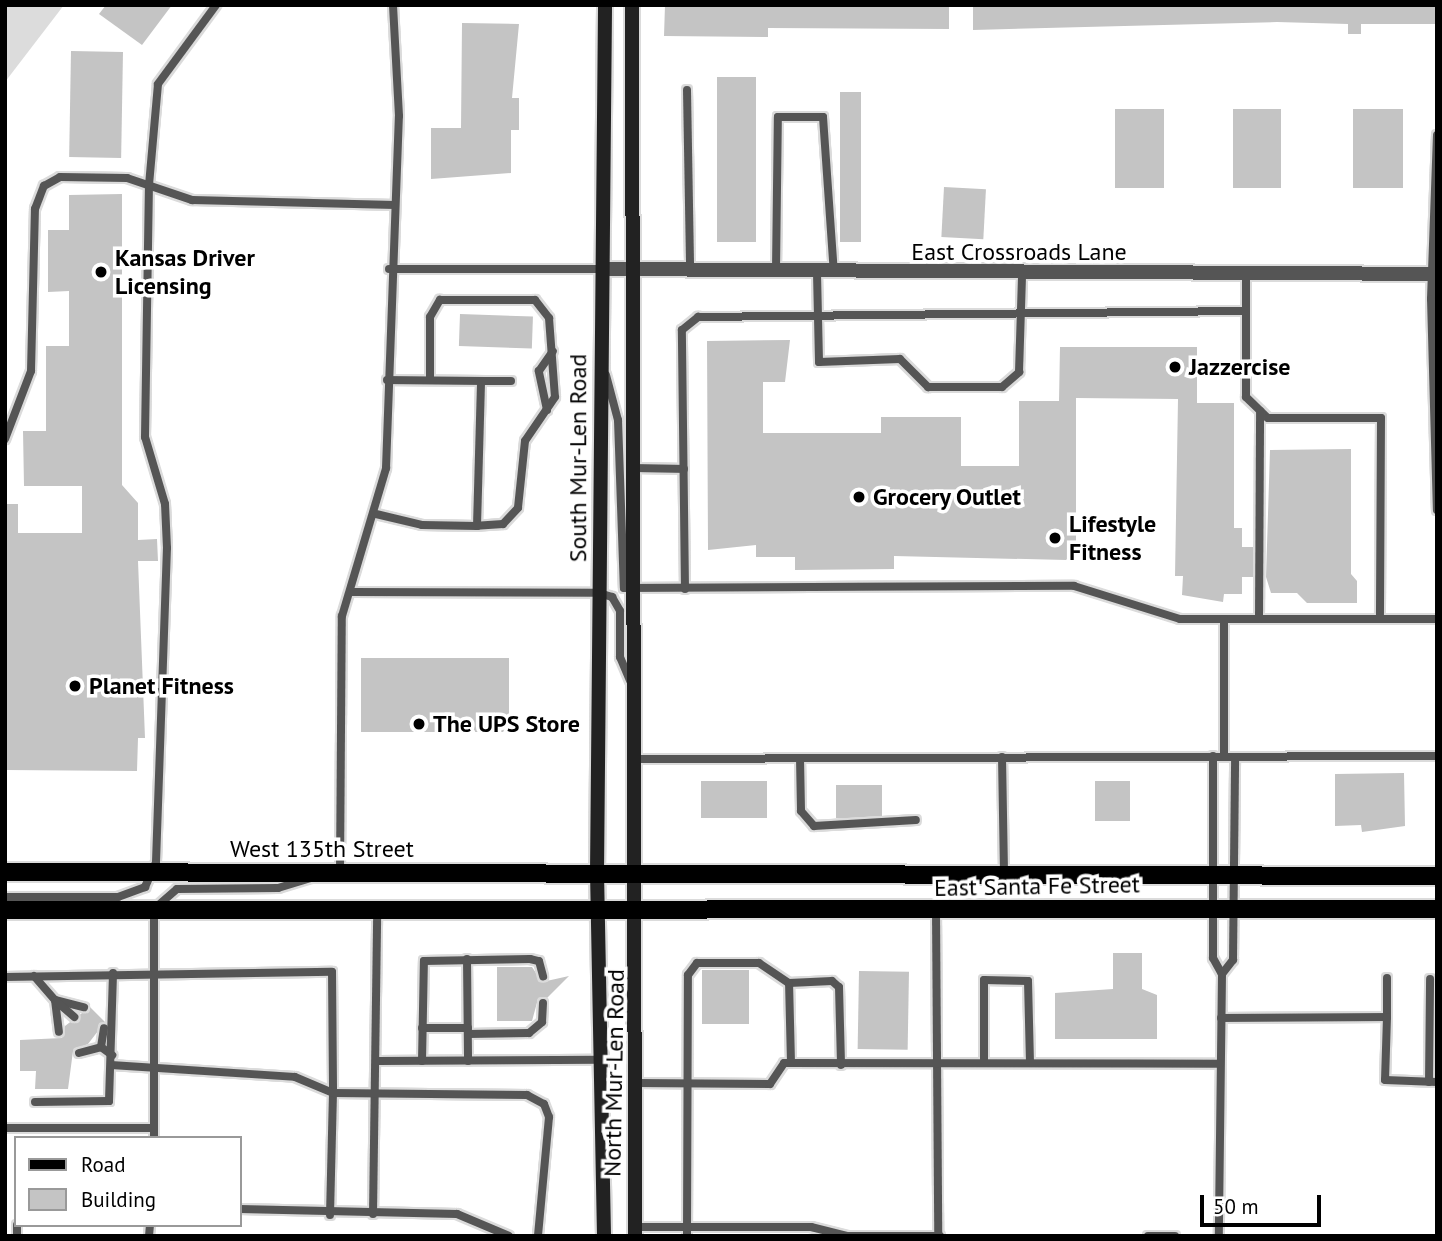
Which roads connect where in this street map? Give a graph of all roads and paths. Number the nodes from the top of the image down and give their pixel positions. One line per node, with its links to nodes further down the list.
1 (216, 5): 7 (lane)
2 (393, 5): 8 (lane)
3 (604, 5): 12 (main road, South Mur-Len Road)
4 (632, 5): 9 (main road)
5 (687, 90): 10 (lane)
6 (1437, 135): 17 (lane)
7 (149, 185): 8 (lane); 30 (lane); 54 (lane)
8 (395, 205): 11 (lane)
9 (635, 268): 10 (street, East Crossroads Lane); 12 (street, East Crossroads Lane); 31 (main road)
10 (690, 268): 13 (street, East Crossroads Lane)
11 (389, 269): 12 (lane); 24 (lane)
12 (602, 269): 23 (main road, South Mur-Len Road)
13 (776, 270): 14 (street, East Crossroads Lane); 15 (lane)
14 (817, 273): 15 (street, East Crossroads Lane); 21 (lane)
15 (834, 274): 18 (street, East Crossroads Lane)
16 (1246, 274): 17 (street, East Crossroads Lane); 18 (street, East Crossroads Lane); 20 (lane)
17 (1434, 274): 33 (lane)
18 (1022, 275): 19 (lane)
19 (1021, 310): 20 (lane); 21 (lane); 21 (lane)
20 (1246, 311): 29 (lane)
21 (818, 313): 32 (lane)
22 (553, 351): 25 (lane); 28 (lane); 28 (lane)
23 (601, 359): 36 (lane); 39 (main road, South Mur-Len Road)
24 (387, 380): 25 (lane); 34 (lane)
25 (430, 380): 26 (lane)
26 (481, 381): 27 (lane); 35 (lane)
27 (511, 381)
28 (547, 410): 35 (lane)
29 (1260, 411): 41 (lane); 42 (lane)
30 (5, 439)
31 (637, 468): 32 (lane); 36 (main road)
32 (684, 469): 37 (lane)
33 (1437, 510)
34 (376, 514): 35 (lane); 38 (lane)
35 (477, 526)
36 (637, 589): 37 (lane); 44 (main road)
37 (685, 589): 40 (lane)
38 (351, 592): 39 (lane); 56 (lane)
39 (600, 593): 44 (lane); 57 (main road, South Mur-Len Road)
40 (1223, 619): 41 (lane); 48 (lane)
41 (1259, 619): 42 (lane)
42 (1380, 619): 43 (lane)
43 (1437, 619)
44 (638, 701): 51 (main road)
45 (1213, 756): 47 (lane); 48 (lane); 61 (lane)
46 (1437, 756): 49 (lane)
47 (1002, 757): 50 (lane); 60 (lane)
48 (1223, 757): 49 (lane)
49 (1235, 757): 62 (lane)
50 (800, 758): 51 (lane); 52 (lane)
51 (638, 759): 58 (main road)
52 (916, 820)
53 (5, 872): 54 (main road, West 135th Street)
54 (153, 873): 55 (main road, West 135th Street); 63 (lane)
55 (318, 873): 56 (main road, West 135th Street); 66 (lane)
56 (340, 873): 57 (main road, West 135th Street)
57 (597, 874): 58 (main road, West 135th Street); 70 (main road, South Mur-Len Road)
58 (639, 874): 60 (main road, East Santa Fe Street); 71 (main road)
59 (1437, 876): 62 (main road, East Santa Fe Street)
60 (1004, 877): 61 (main road, East Santa Fe Street)
61 (1213, 879): 62 (main road, East Santa Fe Street); 64 (lane)
62 (1236, 879): 65 (lane)
63 (5, 897)
64 (1211, 907): 65 (main road, East Santa Fe Street); 72 (main road, East Santa Fe Street); 76 (lane)
65 (1236, 907): 67 (main road, East Santa Fe Street); 76 (lane)
66 (154, 909): 68 (main road); 69 (main road); 74 (lane)
67 (1437, 909)
68 (5, 910)
69 (377, 910): 70 (main road); 98 (lane)
70 (600, 911): 71 (main road); 97 (main road, North Mur-Len Road)
71 (639, 911): 72 (main road, East Santa Fe Street); 110 (main road, North Mur-Len Road)
72 (936, 912): 104 (lane)
73 (467, 959): 78 (lane); 90 (lane); 91 (lane)
74 (154, 972): 75 (lane); 108 (lane); 112 (lane)
75 (113, 973): 77 (lane); 96 (lane)
76 (1222, 974): 88 (lane)
77 (34, 976): 79 (lane); 83 (lane)
78 (543, 976)
79 (5, 978)
80 (1387, 978): 87 (lane)
81 (1430, 979): 109 (lane)
82 (789, 983): 103 (lane); 107 (lane); 111 (lane)
83 (55, 1000): 85 (lane); 86 (lane); 92 (lane)
84 (543, 1003): 91 (lane)
85 (84, 1007)
86 (74, 1017)
87 (1387, 1017): 88 (lane); 109 (lane)
88 (1221, 1018): 105 (lane)
89 (104, 1028): 94 (lane)
90 (422, 1028): 91 (lane); 99 (lane)
91 (468, 1031): 100 (lane)
92 (59, 1032)
93 (94, 1038): 94 (lane)
94 (101, 1047): 95 (lane); 96 (lane)
95 (79, 1053)
96 (112, 1055): 106 (lane)
97 (600, 1060): 100 (lane); 129 (main road, North Mur-Len Road)
98 (378, 1061): 99 (lane); 113 (lane)
99 (422, 1061): 100 (lane)
100 (468, 1061)
101 (984, 1062): 102 (lane); 102 (lane); 104 (lane)
102 (1030, 1062): 105 (lane)
103 (791, 1063): 107 (lane); 111 (lane)
104 (937, 1064): 107 (lane); 125 (lane)
105 (1220, 1064): 132 (lane)
106 (111, 1065): 108 (lane); 114 (lane)
107 (841, 1065)
108 (154, 1067): 112 (lane); 116 (lane)
109 (1433, 1082)
110 (635, 1083): 111 (lane); 123 (main road, North Mur-Len Road)
111 (687, 1085): 124 (lane)
112 (333, 1093): 113 (lane); 121 (lane)
113 (375, 1096): 120 (lane); 128 (lane)
114 (35, 1102)
115 (5, 1128): 117 (lane)
116 (154, 1128): 117 (lane); 118 (lane)
117 (16, 1133)
118 (154, 1136)
119 (242, 1209): 121 (lane)
120 (373, 1214): 121 (lane); 122 (lane)
121 (330, 1215)
122 (485, 1224): 126 (lane); 127 (lane)
123 (635, 1231): 124 (lane)
124 (687, 1231): 125 (lane)
125 (939, 1235)
126 (485, 1236)
127 (509, 1236)
128 (538, 1236)
129 (604, 1236)
130 (1148, 1236): 131 (lane)
131 (1175, 1236)
132 (1219, 1236)

